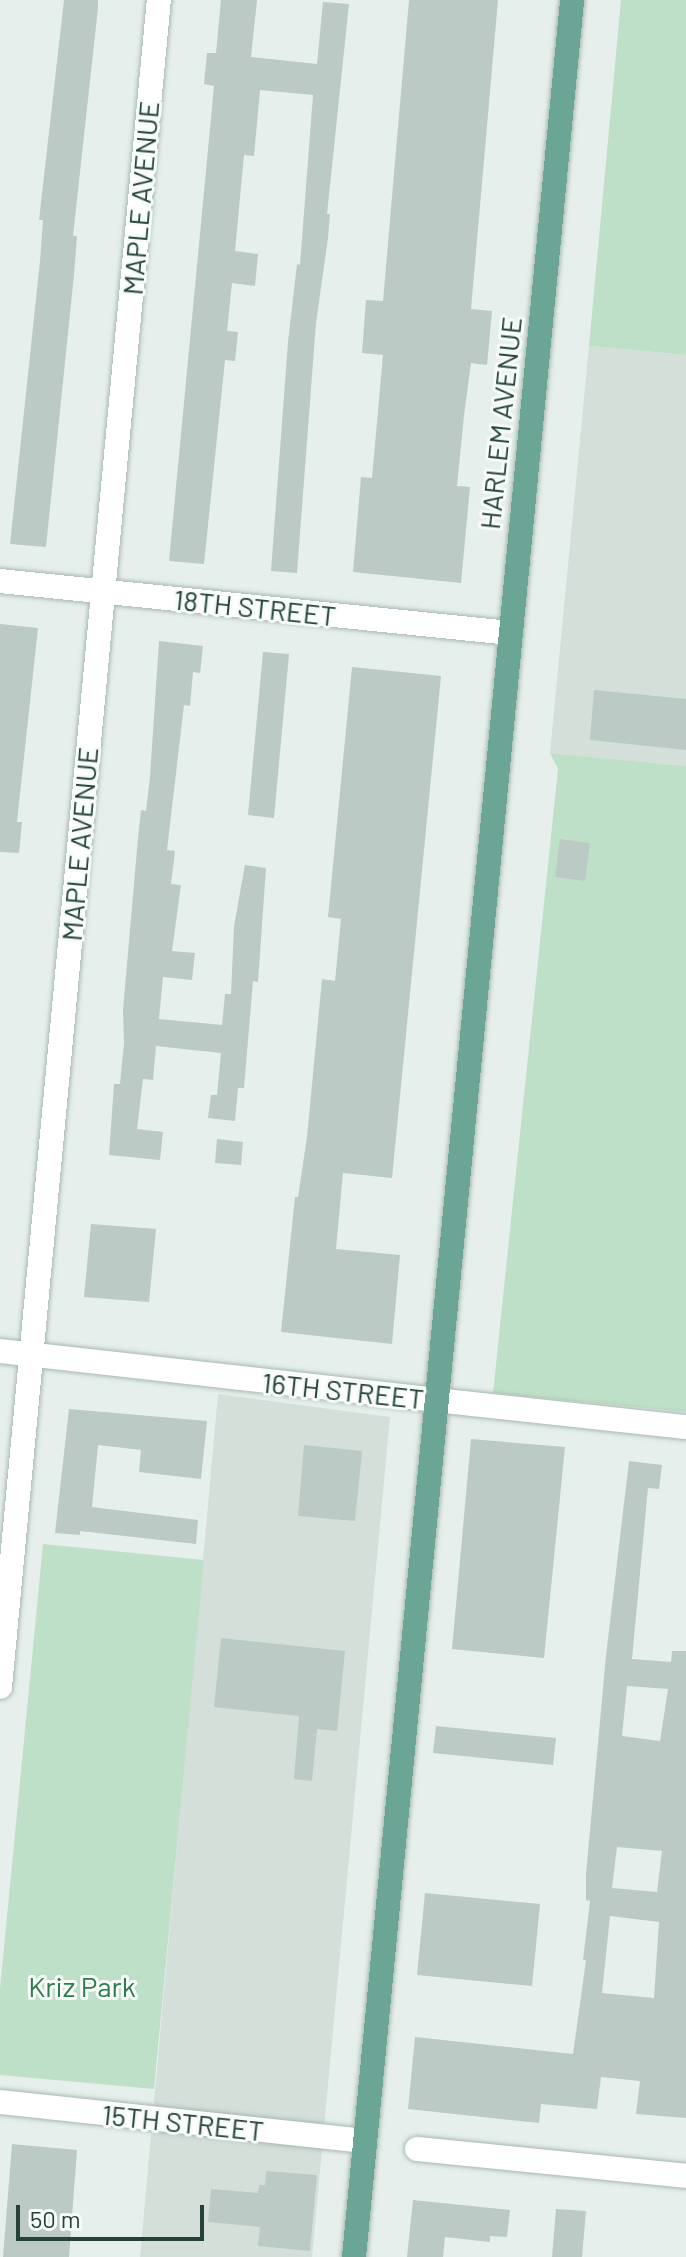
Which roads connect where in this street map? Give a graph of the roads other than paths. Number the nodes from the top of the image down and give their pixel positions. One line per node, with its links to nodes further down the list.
1 (159, 0): 4 (street, MAPLE AVENUE)
2 (572, 0): 5 (main road, HARLEM AVENUE)
3 (0, 581): 4 (street, 18TH STREET)
4 (103, 591): 5 (street, 18TH STREET); 7 (street, MAPLE AVENUE)
5 (510, 633): 8 (main road, HARLEM AVENUE)
6 (0, 1351): 7 (street, 16TH STREET)
7 (31, 1354): 8 (street, 16TH STREET); 10 (street, MAPLE AVENUE)
8 (436, 1400): 9 (street, 16TH STREET); 12 (main road, HARLEM AVENUE)
9 (686, 1427)
10 (0, 1687)
11 (0, 2102): 12 (street, 15TH STREET)
12 (365, 2141): 15 (main road, HARLEM AVENUE)
13 (417, 2149): 14 (street)
14 (686, 2176)
15 (354, 2257)

